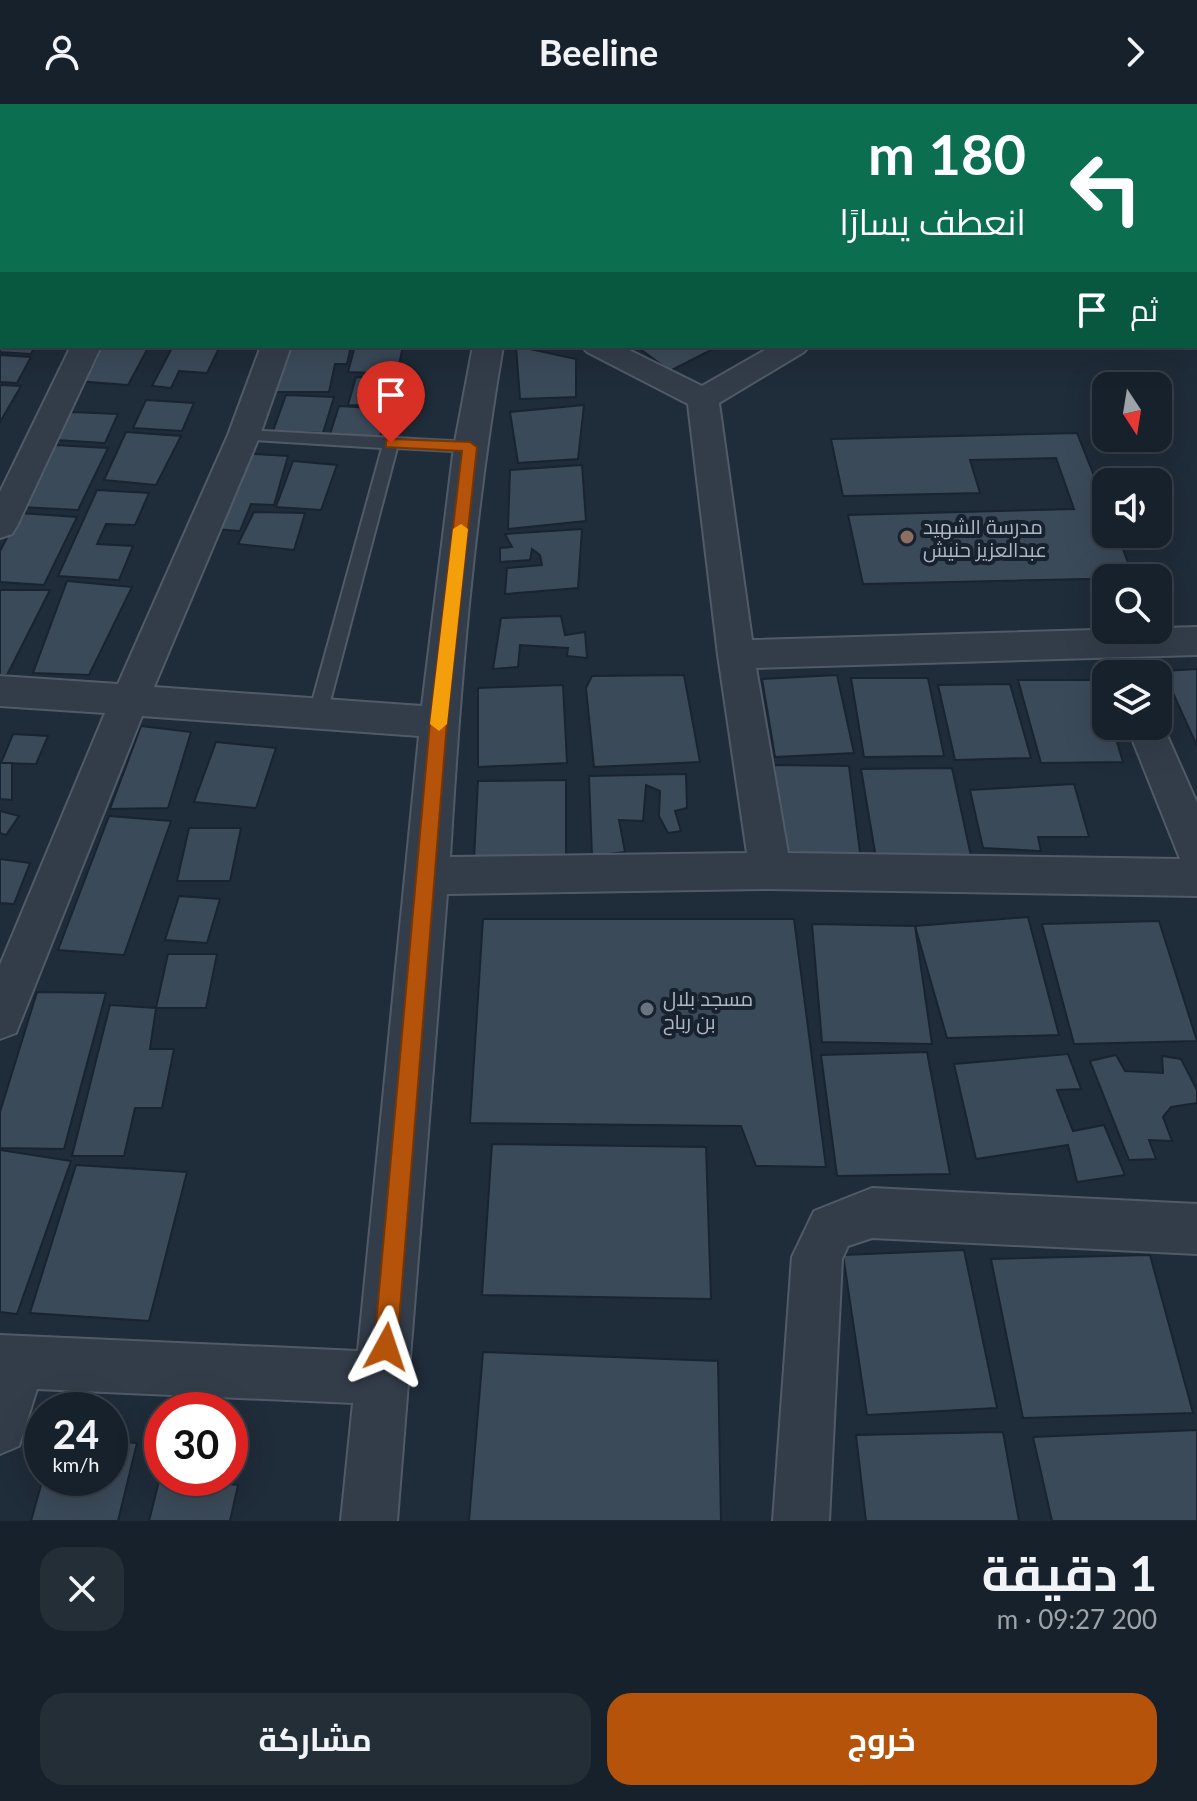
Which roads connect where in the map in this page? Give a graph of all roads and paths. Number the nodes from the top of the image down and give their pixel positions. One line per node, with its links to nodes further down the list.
1 (85, 348): 10 (street)
2 (275, 348): 7 (street)
3 (488, 348): 9 (street)
4 (601, 348): 6 (street)
5 (791, 348): 6 (street)
6 (703, 399): 12 (street)
7 (244, 435): 8 (lane); 15 (street)
8 (391, 443): 9 (lane); 16 (lane)
9 (470, 447): 17 (street)
10 (0, 526)
11 (1197, 641): 13 (street)
12 (736, 655): 13 (street); 20 (street)
13 (1119, 659)
14 (0, 691): 15 (street)
15 (129, 701): 16 (street); 23 (street)
16 (318, 713): 17 (street)
17 (439, 722): 21 (street)
18 (1152, 740): 19 (street)
19 (1197, 852)
20 (770, 871): 21 (street); 22 (street)
21 (428, 876): 26 (street)
22 (1197, 878)
23 (0, 1018)
24 (1197, 1229): 29 (street)
25 (9, 1362): 26 (street); 27 (street)
26 (383, 1378): 28 (street)
27 (0, 1427)
28 (369, 1521)
29 (801, 1521)

